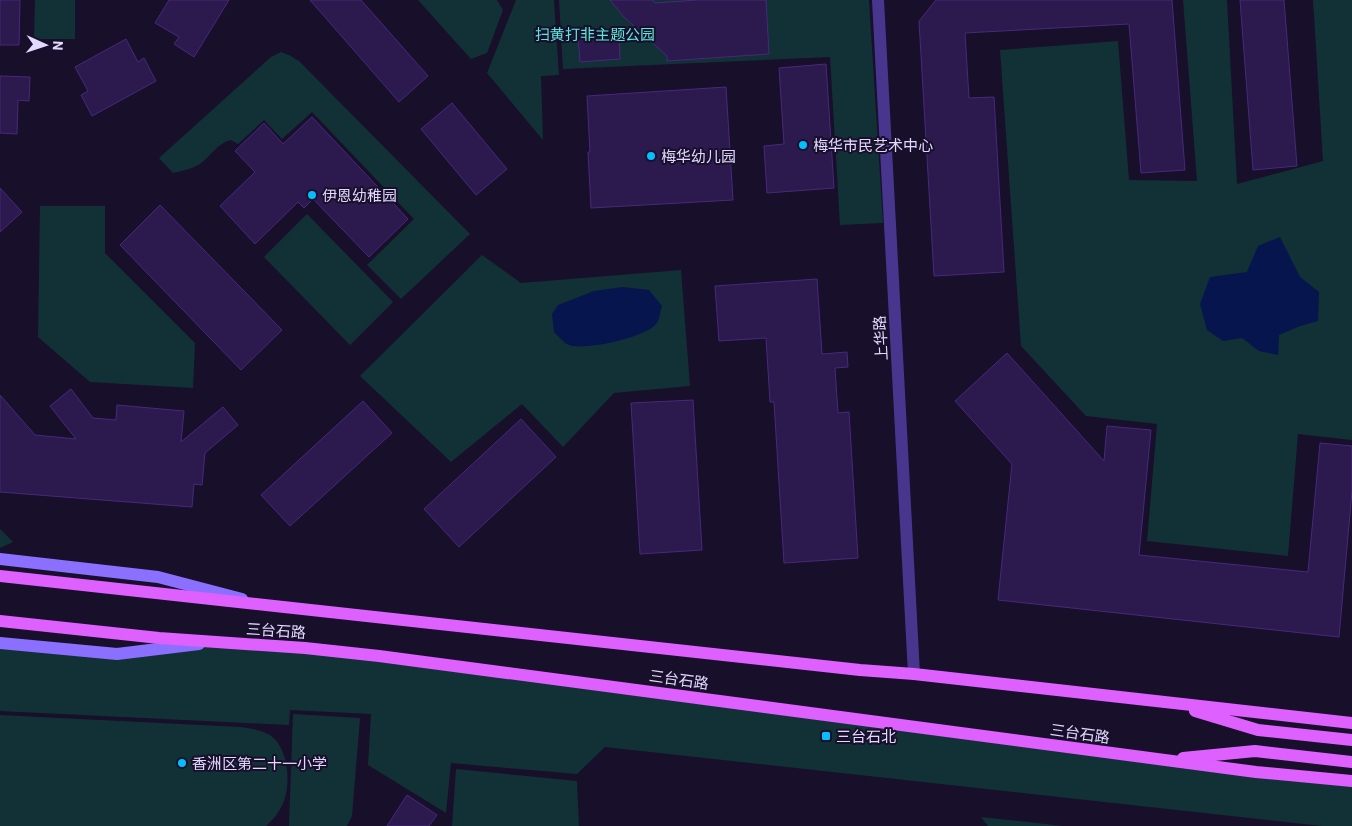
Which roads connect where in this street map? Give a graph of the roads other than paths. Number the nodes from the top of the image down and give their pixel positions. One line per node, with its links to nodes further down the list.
1 (878, 0): 8 (street, 上华路)
2 (0, 559): 4 (main road)
3 (0, 576): 4 (main road, 三台石路)
4 (272, 606): 8 (main road, 三台石路)
5 (0, 621): 6 (main road, 三台石路)
6 (217, 642): 7 (main road); 12 (main road, 三台石路)
7 (0, 643)
8 (914, 674): 9 (main road, 三台石路)
9 (1166, 702): 10 (main road, 三台石路); 11 (main road)
10 (1352, 723)
11 (1352, 740)
12 (1160, 760): 13 (main road); 14 (main road, 三台石路)
13 (1352, 762)
14 (1352, 782)

